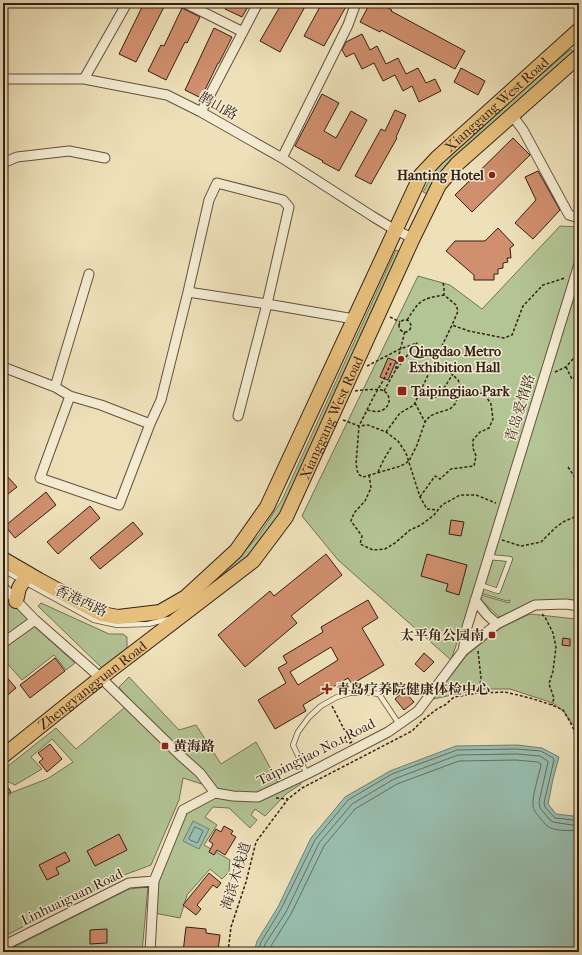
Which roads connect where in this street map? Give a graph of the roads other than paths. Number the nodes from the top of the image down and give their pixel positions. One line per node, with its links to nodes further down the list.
1 (128, 3): 8 (street)
2 (185, 3): 6 (street)
3 (258, 3): 6 (street)
4 (356, 3): 13 (street)
5 (579, 30): 16 (main road, Xianggang West Road)
6 (243, 32): 10 (street)
7 (579, 56): 11 (main road, Xianggang West Road)
8 (84, 79): 9 (street, 鹊山路); 10 (street, 鹊山路)
9 (3, 80)
10 (201, 112): 13 (street, 鹊山路)
11 (512, 115): 15 (street); 17 (main road, Xianggang West Road)
12 (105, 158): 14 (street)
13 (282, 158): 16 (street, 鹊山路)
14 (3, 163)
15 (579, 218)
16 (395, 230): 17 (street, 鹊山路); 22 (main road, Xianggang West Road)
17 (413, 238): 37 (main road, Xianggang West Road)
18 (579, 264): 28 (street, 青岛爱情路)
19 (89, 274): 24 (street)
20 (188, 292): 21 (street); 21 (street); 27 (street)
21 (268, 304): 22 (street); 26 (street)
22 (354, 319): 31 (main road, 香港西路)
23 (3, 367): 24 (street)
24 (55, 387): 25 (street)
25 (70, 396): 27 (street); 27 (street)
26 (238, 416)
27 (150, 424)
28 (488, 558): 32 (street, 青岛爱情路); 32 (lane)
29 (3, 559): 31 (main road, 香港西路)
30 (3, 570): 31 (lane, Xianggang West Road)
31 (26, 578): 35 (main road); 37 (lane, Xianggang West Road)
32 (480, 585): 34 (street, 青岛爱情路)
33 (3, 587): 35 (street)
34 (475, 600): 39 (street); 41 (street, 青岛爱情路)
35 (16, 601): 38 (street)
36 (579, 606): 39 (street, Taipingjiao No.1 Road)
37 (182, 616): 42 (main road, Zhengyangguan Road)
38 (35, 620): 40 (street); 42 (street)
39 (497, 624): 41 (street, Taipingjiao No.1 Road)
40 (3, 643)
41 (463, 651): 43 (street, Taipingjiao No.1 Road)
42 (101, 678): 44 (main road, Zhengyangguan Road); 46 (street)
43 (399, 724): 45 (street, Taipingjiao No.1 Road); 45 (lane)
44 (3, 756)
45 (307, 774): 46 (street, Taipingjiao No.1 Road)
46 (215, 793): 47 (street)
47 (154, 881): 48 (street, Linhuaiguan Road); 49 (street)
48 (3, 946)
49 (150, 952)

